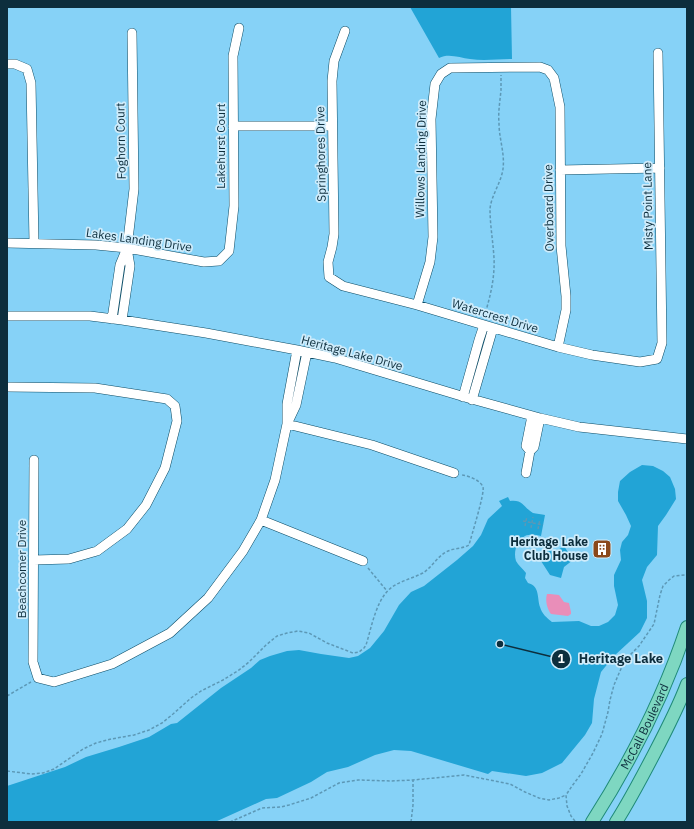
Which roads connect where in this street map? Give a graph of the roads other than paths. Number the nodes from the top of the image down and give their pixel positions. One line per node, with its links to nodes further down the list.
1 (239, 28): 7 (street, Lakehurst Court)
2 (345, 31): 8 (street, Springhores Drive)
3 (132, 33): 13 (street, Foghorn Court)
4 (658, 53): 9 (street, Misty Point Lane)
5 (7, 64): 12 (street)
6 (548, 70): 10 (street, Overboard Drive); 16 (street, Willows Landing Drive)
7 (233, 126): 8 (street); 14 (street, Lakehurst Court)
8 (332, 126): 15 (street, Springhores Drive)
9 (660, 168): 10 (street); 24 (street, Misty Point Lane)
10 (560, 170): 21 (street, Overboard Drive)
11 (7, 243): 12 (street, Lakes Landing Drive)
12 (34, 243): 13 (street, Lakes Landing Drive)
13 (127, 248): 14 (street, Lakes Landing Drive); 18 (street); 19 (street)
14 (219, 261)
15 (329, 277): 16 (street, Watercrest Drive)
16 (418, 305): 20 (street, Watercrest Drive)
17 (7, 316): 18 (street, Heritage Lake Drive)
18 (112, 319): 19 (street, Heritage Lake Drive)
19 (122, 320): 22 (street, Heritage Lake Drive)
20 (487, 326): 21 (street, Watercrest Drive); 26 (street); 27 (street)
21 (558, 347): 24 (street, Watercrest Drive)
22 (297, 350): 23 (street, Heritage Lake Drive); 29 (street)
23 (307, 352): 26 (street, Heritage Lake Drive); 29 (street)
24 (657, 358)
25 (7, 387): 35 (street)
26 (463, 397): 27 (street, Heritage Lake Drive)
27 (472, 400): 28 (street, Heritage Lake Drive)
28 (536, 417): 30 (street, Heritage Lake Drive); 33 (street)
29 (287, 424): 32 (street); 34 (street)
30 (687, 439)
31 (34, 460): 35 (street, Beachcomer Drive)
32 (454, 473)
33 (526, 473)
34 (260, 520): 35 (street, Beachcomer Drive); 36 (street)
35 (34, 560)
36 (363, 562)
37 (687, 627): 39 (main road, McCall Boulevard)
38 (687, 684): 40 (main road, McCall Boulevard)
39 (592, 822)
40 (616, 822)

